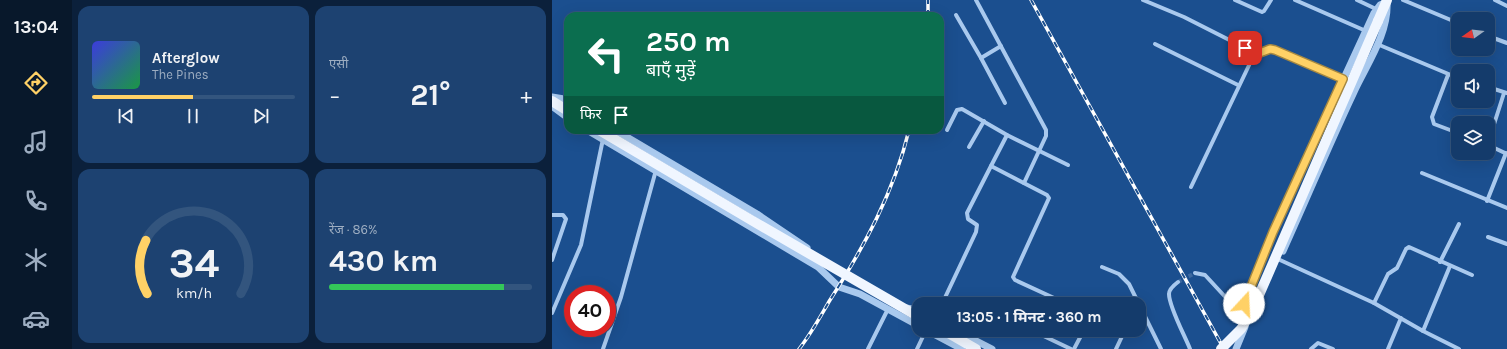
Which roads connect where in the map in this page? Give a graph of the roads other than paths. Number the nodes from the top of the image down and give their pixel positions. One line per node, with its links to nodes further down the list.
1 (976, 0): 19 (street)
2 (1143, 0): 20 (street)
3 (1235, 0): 4 (street)
4 (1271, 0)
5 (1295, 0): 14 (street)
6 (1357, 0): 11 (street)
7 (1403, 0): 13 (street)
8 (1495, 0): 10 (street)
9 (1387, 1): 11 (street); 16 (street); 99 (main road, bridge)
10 (1507, 6)
11 (1376, 9): 14 (street)
12 (956, 15): 21 (street)
13 (1451, 20)
14 (1366, 31): 24 (street)
15 (1495, 39): 17 (street)
16 (1377, 43): 22 (street); 59 (street)
17 (1507, 43)
18 (1155, 44): 25 (street)
19 (1001, 46): 21 (street); 44 (street)
20 (1257, 54): 24 (street); 25 (street)
21 (981, 58): 31 (street)
22 (1448, 75): 23 (street); 38 (street)
23 (1451, 76)
24 (1343, 79): 74 (street)
25 (1238, 85): 51 (street)
26 (1495, 90): 27 (street)
27 (1506, 93): 36 (street)
28 (552, 97): 29 (street)
29 (564, 99)
30 (552, 102): 33 (main road)
31 (1005, 103)
32 (552, 106): 34 (street)
33 (564, 108)
34 (564, 109)
35 (984, 121): 37 (street); 41 (street); 42 (street)
36 (1495, 124)
37 (947, 130)
38 (1451, 130)
39 (601, 134): 48 (street); 73 (main road, bridge); 75 (street)
40 (622, 134): 62 (street)
41 (1007, 135): 44 (street); 47 (street)
42 (969, 147)
43 (1495, 148): 45 (street)
44 (1039, 151): 46 (street); 50 (street)
45 (1506, 153): 52 (street)
46 (1068, 165)
47 (991, 166): 50 (street); 67 (street)
48 (656, 170): 62 (street); 88 (street)
49 (1422, 173): 52 (street)
50 (1024, 183): 68 (street)
51 (1191, 187)
52 (1487, 201): 53 (street)
53 (1507, 208)
54 (552, 215): 58 (street)
55 (1459, 224): 60 (street)
56 (1488, 237): 57 (street)
57 (1507, 244)
58 (552, 260)
59 (1280, 260): 70 (street); 79 (street)
60 (1440, 262): 61 (street); 70 (street)
61 (1450, 266): 65 (street); 80 (street)
62 (818, 267): 72 (street)
63 (1102, 267): 69 (street)
64 (1195, 273): 74 (street)
65 (1472, 275)
66 (1178, 282): 98 (street)
67 (945, 297)
68 (1052, 297)
69 (1134, 297)
70 (1374, 304): 76 (street)
71 (912, 308): 72 (street)
72 (889, 310): 78 (street); 89 (street)
73 (912, 312)
74 (1244, 312): 79 (street)
75 (552, 313)
76 (1401, 318): 80 (street); 103 (street)
77 (1146, 320): 97 (street)
78 (912, 322)
79 (1245, 327): 100 (street)
80 (1423, 331): 104 (street)
81 (923, 337): 90 (street)
82 (939, 337): 91 (street)
83 (955, 337): 92 (main road)
84 (969, 337): 93 (street)
85 (1046, 337): 94 (street)
86 (1080, 337): 95 (street)
87 (1122, 337): 96 (street)
88 (603, 349)
89 (868, 349)
90 (917, 349)
91 (962, 349)
92 (976, 349)
93 (992, 349)
94 (1071, 349)
95 (1074, 349)
96 (1116, 349)
97 (1161, 349)
98 (1190, 349)
99 (1221, 349)
100 (1236, 349)
101 (1311, 349): 102 (street)
102 (1333, 349)
103 (1388, 349)
104 (1459, 349)

